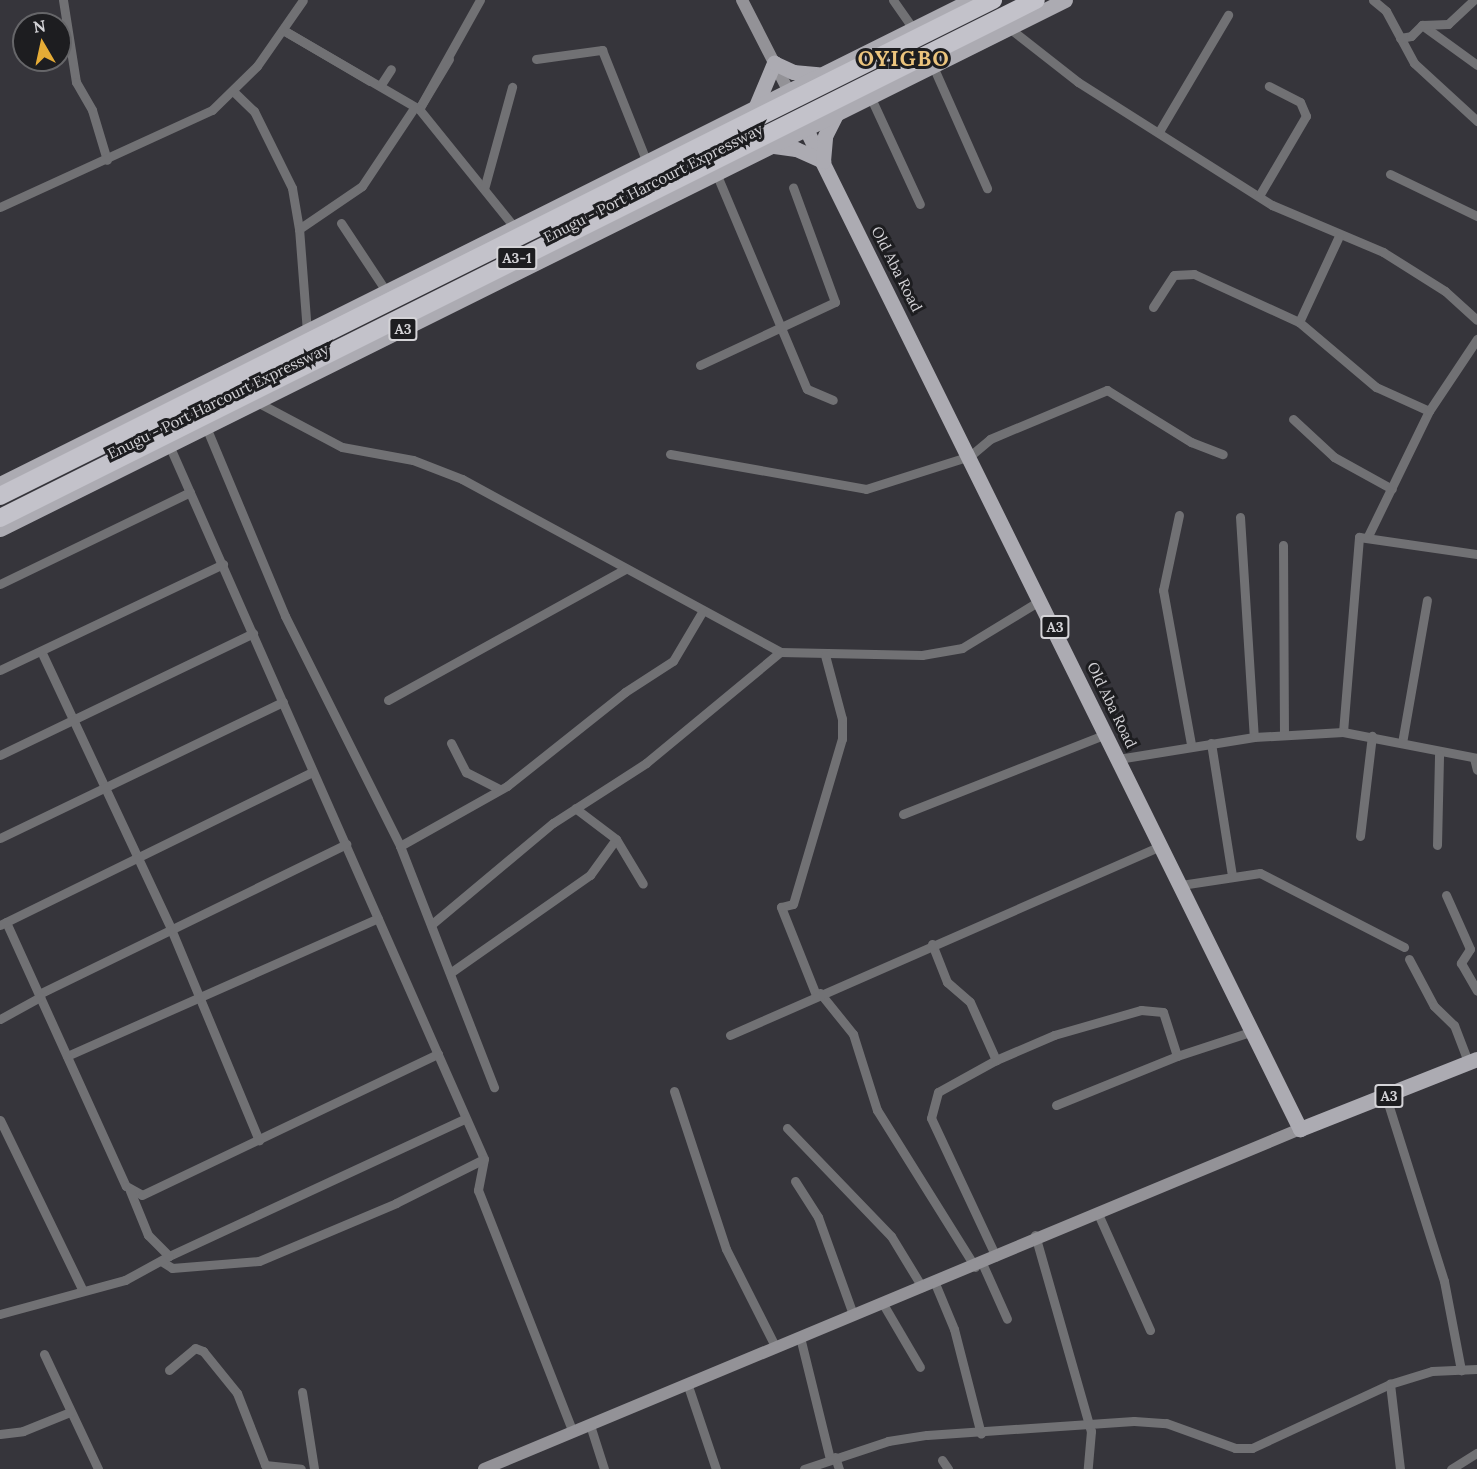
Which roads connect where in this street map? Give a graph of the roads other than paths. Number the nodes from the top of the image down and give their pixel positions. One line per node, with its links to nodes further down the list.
1 (63, 0): 37 (street)
2 (303, 0): 16 (street)
3 (480, 0): 31 (street)
4 (742, 0): 19 (street)
5 (893, 0): 15 (street)
6 (971, 0): 15 (main road, Enugu - Port Harcourt Expressway)
7 (993, 0): 73 (highway, Enugu - Port Harcourt Expressway / A3-1)
8 (1036, 0): 76 (highway, Enugu - Port Harcourt Expressway / A3-1)
9 (1065, 0): 14 (main road, Enugu - Port Harcourt Expressway)
10 (1373, 0): 17 (street)
11 (1474, 0): 13 (street)
12 (1228, 15): 35 (street)
13 (1422, 25): 17 (street); 21 (street)
14 (1009, 28): 20 (main road, Enugu - Port Harcourt Expressway); 35 (street)
15 (913, 29): 23 (main road, Enugu - Port Harcourt Expressway)
16 (283, 30): 25 (street); 28 (street)
17 (1400, 38): 33 (street)
18 (536, 59): 38 (street)
19 (774, 63): 23 (main road); 27 (street); 30 (main road)
20 (932, 64): 29 (main road, Enugu - Port Harcourt Expressway); 43 (street)
21 (1477, 65)
22 (391, 69): 25 (street)
23 (821, 74): 27 (main road, Enugu - Port Harcourt Expressway)
24 (1269, 86): 45 (street)
25 (380, 87): 31 (street)
26 (512, 87): 44 (street)
27 (788, 90): 30 (main road, Enugu - Port Harcourt Expressway)
28 (234, 92): 37 (street); 51 (street)
29 (870, 96): 32 (main road, Enugu - Port Harcourt Expressway); 46 (street)
30 (756, 106): 38 (main road, Enugu - Port Harcourt Expressway)
31 (417, 109): 44 (street); 51 (street)
32 (838, 110): 34 (main road, Enugu - Port Harcourt Expressway); 39 (main road)
33 (1477, 121)
34 (805, 126): 36 (main road, Enugu - Port Harcourt Expressway / A3); 39 (main road, Old Aba Road / A3)
35 (1160, 130): 45 (street)
36 (767, 145): 39 (main road); 40 (main road, Enugu - Port Harcourt Expressway / A3)
37 (107, 160): 47 (street)
38 (646, 160): 50 (main road, Enugu - Port Harcourt Expressway)
39 (823, 161): 69 (main road, Old Aba Road / A3)
40 (716, 173): 57 (street); 62 (main road, Enugu - Port Harcourt Expressway / A3)
41 (1390, 174): 48 (street)
42 (793, 187): 57 (street)
43 (987, 188)
44 (484, 189): 50 (street)
45 (1259, 196): 52 (street)
46 (920, 204)
47 (0, 207)
48 (1477, 216)
49 (341, 223): 53 (street)
50 (515, 228): 53 (main road, Enugu - Port Harcourt Expressway)
51 (299, 229): 58 (street)
52 (1339, 236): 55 (street); 56 (street)
53 (386, 291): 58 (main road, Enugu - Port Harcourt Expressway)
54 (1153, 307): 56 (street)
55 (1477, 320)
56 (1299, 322): 63 (street)
57 (782, 328): 60 (street); 61 (street)
58 (307, 332): 70 (main road, Enugu - Port Harcourt Expressway)
59 (1477, 339): 63 (street)
60 (700, 365)
61 (833, 400)
62 (257, 402): 65 (main road, Enugu - Port Harcourt Expressway / A3); 82 (street)
63 (1429, 411): 71 (street)
64 (1293, 419): 71 (street)
65 (206, 427): 66 (main road, Enugu - Port Harcourt Expressway / A3); 119 (street)
66 (169, 445): 72 (street); 77 (main road, Enugu - Port Harcourt Expressway / A3)
67 (670, 454): 69 (street)
68 (1223, 454): 69 (street)
69 (970, 456): 84 (main road, Old Aba Road / A3)
70 (0, 484)
71 (1392, 489): 78 (street)
72 (190, 492): 81 (street); 83 (street)
73 (0, 496)
74 (1179, 515): 103 (street)
75 (1240, 517): 99 (street)
76 (0, 518)
77 (0, 529)
78 (1368, 536): 80 (street); 95 (street)
79 (1283, 545): 97 (street)
80 (1477, 554)
81 (223, 564): 87 (street); 88 (street)
82 (625, 569): 86 (street); 92 (street)
83 (0, 584)
84 (1042, 599): 90 (street); 96 (main road, Old Aba Road / A3)
85 (1427, 600): 102 (street)
86 (702, 612): 89 (street); 111 (street)
87 (253, 633): 93 (street); 94 (street)
88 (41, 651): 91 (street); 94 (street)
89 (780, 652): 90 (street); 112 (street)
90 (825, 655): 136 (street)
91 (0, 670)
92 (388, 700)
93 (283, 702): 109 (street); 110 (street)
94 (74, 719): 105 (street); 110 (street)
95 (1343, 732): 97 (street); 98 (street)
96 (1106, 734): 107 (main road, Old Aba Road / A3); 113 (street)
97 (1284, 734): 99 (street)
98 (1372, 736): 102 (street); 114 (street)
99 (1254, 737): 101 (street)
100 (450, 743): 111 (street)
101 (1211, 743): 103 (street); 122 (street)
102 (1402, 743): 104 (street)
103 (1191, 744): 107 (street)
104 (1439, 754): 106 (street); 118 (street)
105 (0, 755)
106 (1476, 758): 108 (street)
107 (1118, 759): 120 (main road, Old Aba Road / A3)
108 (1477, 770)
109 (314, 772): 117 (street); 121 (street)
110 (105, 788): 115 (street); 121 (street)
111 (500, 789): 119 (street)
112 (575, 808): 116 (street); 128 (street)
113 (903, 814)
114 (1360, 836)
115 (0, 837)
116 (616, 839): 123 (street); 134 (street)
117 (346, 844): 126 (street); 129 (street)
118 (1437, 845)
119 (400, 846): 128 (street)
120 (1161, 846): 124 (main road, Old Aba Road / A3); 130 (street)
121 (138, 856): 127 (street); 129 (street)
122 (1232, 876): 124 (street); 131 (street)
123 (644, 884)
124 (1181, 885): 140 (main road, Old Aba Road / A3)
125 (1446, 895): 132 (street)
126 (378, 918): 138 (street); 142 (street)
127 (3, 923): 137 (street)
128 (432, 924): 134 (street)
129 (171, 929): 137 (street); 138 (street)
130 (932, 944): 136 (street); 145 (street)
131 (1404, 947)
132 (1474, 948): 135 (street)
133 (1409, 959): 146 (street)
134 (450, 973): 147 (street)
135 (1477, 991)
136 (818, 994): 141 (street); 163 (street)
137 (40, 996): 139 (street); 143 (street)
138 (197, 1000): 143 (street); 155 (street)
139 (0, 1019)
140 (1250, 1032): 144 (street); 154 (main road, Old Aba Road / A3)
141 (730, 1035)
142 (438, 1054): 151 (street); 155 (street)
143 (67, 1056): 158 (street)
144 (1177, 1056): 145 (street); 150 (street)
145 (996, 1060): 161 (street)
146 (1473, 1060): 149 (main road, A3)
147 (494, 1087)
148 (674, 1091): 173 (street)
149 (1386, 1097): 154 (main road, A3); 178 (street)
150 (1056, 1105)
151 (466, 1118): 156 (street); 162 (street)
152 (0, 1120): 166 (street)
153 (787, 1128): 165 (street)
154 (1300, 1129): 159 (street)
155 (259, 1140): 158 (street)
156 (484, 1159): 162 (street); 185 (street)
157 (795, 1181): 169 (street)
158 (130, 1191): 162 (street)
159 (1099, 1216): 160 (street); 171 (street)
160 (1035, 1235): 161 (street); 184 (street)
161 (996, 1257): 163 (street)
162 (165, 1258): 166 (street)
163 (979, 1265): 164 (street); 170 (street)
164 (934, 1281): 165 (street); 187 (street)
165 (922, 1287): 167 (street)
166 (83, 1291): 168 (street)
167 (883, 1304): 169 (street); 175 (street)
168 (0, 1314)
169 (853, 1314): 172 (street)
170 (1006, 1319)
171 (1150, 1330)
172 (800, 1336): 173 (street); 189 (street)
173 (775, 1346): 179 (street)
174 (44, 1354): 182 (street)
175 (920, 1367)
176 (1477, 1369): 178 (street)
177 (169, 1370): 192 (street)
178 (1461, 1370): 180 (street)
179 (687, 1383): 183 (street); 196 (street)
180 (1390, 1384): 184 (street); 201 (street)
181 (303, 1392): 193 (street)
182 (70, 1412): 186 (street); 191 (street)
183 (590, 1425): 185 (street); 195 (street)
184 (1089, 1425): 187 (street); 200 (street)
185 (573, 1432): 194 (street)
186 (0, 1434)
187 (981, 1434): 189 (street)
188 (1477, 1453): 202 (street)
189 (833, 1458): 197 (street); 198 (street)
190 (942, 1460): 199 (street)
191 (98, 1469)
192 (301, 1469)
193 (314, 1469)
194 (484, 1469)
195 (604, 1469)
196 (716, 1469)
197 (804, 1469)
198 (839, 1469)
199 (948, 1469)
200 (1088, 1469)
201 (1400, 1469)
202 (1451, 1469)

